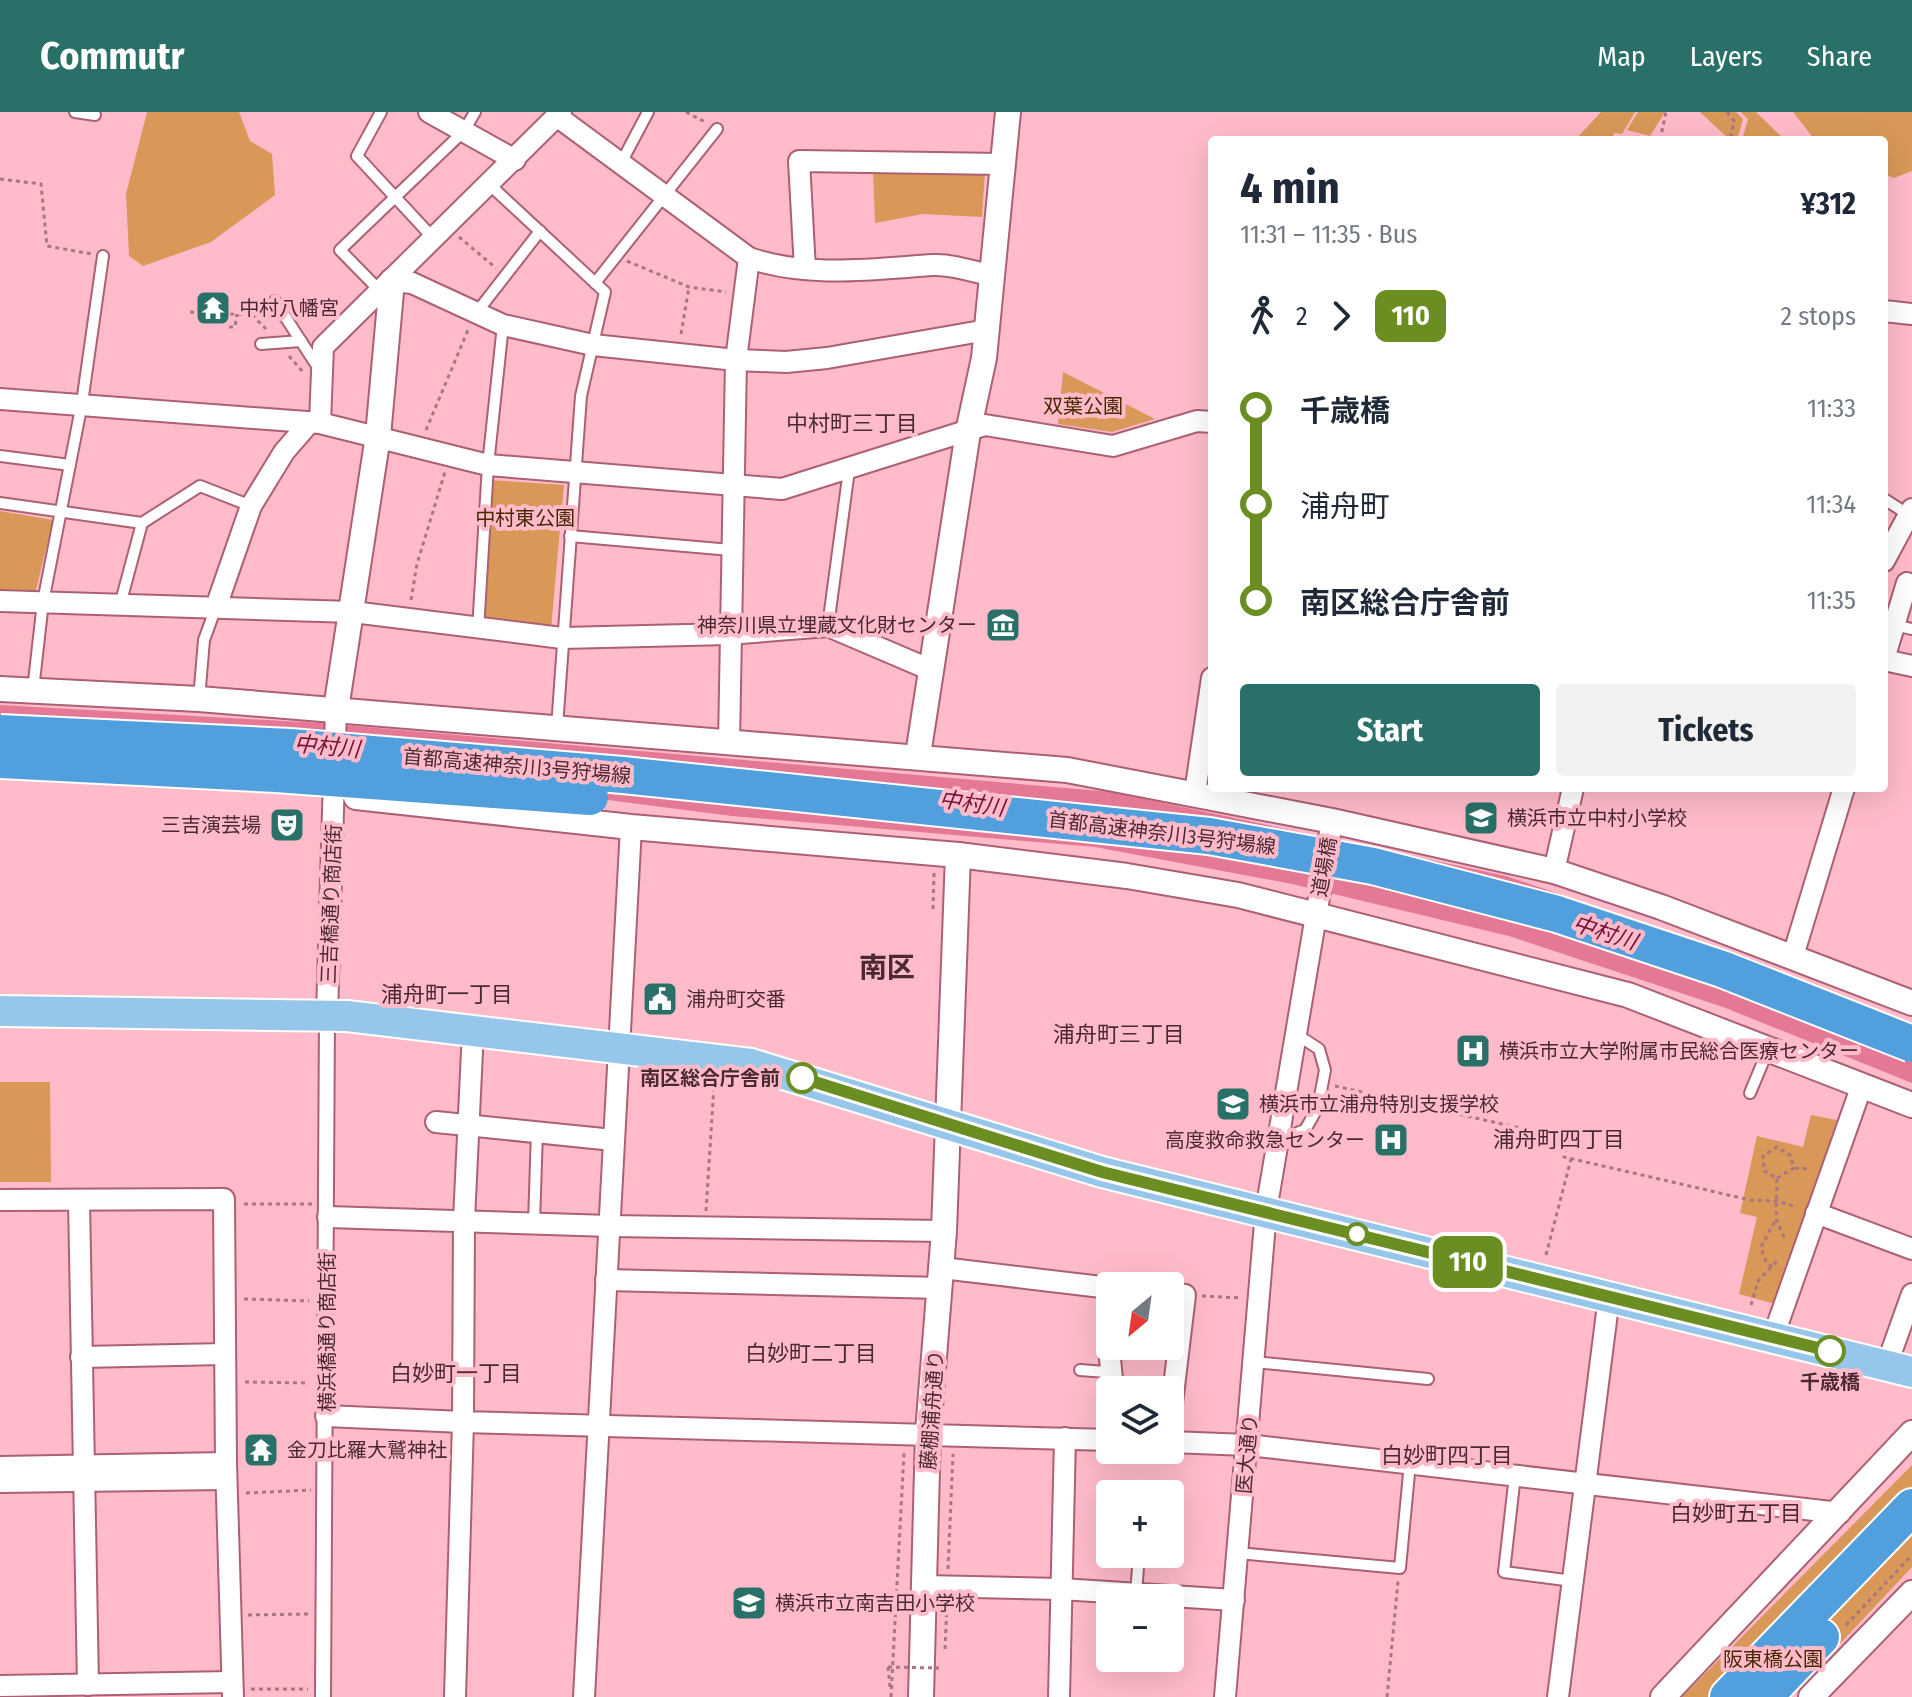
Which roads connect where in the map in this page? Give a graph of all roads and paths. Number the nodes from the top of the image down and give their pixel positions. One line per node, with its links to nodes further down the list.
1 (75, 112): 11 (lane)
2 (381, 112): 22 (lane)
3 (429, 112): 13 (street)
4 (475, 112): 13 (lane)
5 (648, 112): 17 (lane)
6 (686, 112): 12 (path)
7 (1008, 112): 18 (street)
8 (1666, 112): 14 (path)
9 (1727, 112): 15 (path)
10 (559, 114): 16 (street); 17 (street)
11 (95, 115)
12 (717, 129): 21 (lane)
13 (464, 131): 16 (street); 22 (lane)
14 (1661, 136)
15 (1731, 136)
16 (515, 160): 20 (street)
17 (621, 163): 21 (street)
18 (1002, 164): 28 (street); 30 (street)
19 (0, 179): 25 (path)
20 (490, 185): 23 (lane); 24 (street)
21 (665, 195): 26 (lane); 27 (street)
22 (394, 197): 24 (lane); 32 (lane)
23 (540, 231): 29 (lane); 31 (lane)
24 (440, 233): 29 (path); 32 (street)
25 (103, 256): 53 (lane)
26 (616, 257): 31 (lane); 33 (path)
27 (749, 258): 28 (street); 34 (street)
28 (805, 269): 30 (street)
29 (505, 275): 38 (lane)
30 (993, 276): 44 (street)
31 (595, 283): 48 (lane)
32 (387, 286): 38 (street); 51 (street); 57 (street)
33 (689, 287): 34 (path); 49 (path)
34 (745, 294): 50 (street)
35 (275, 301): 41 (path); 45 (lane)
36 (1888, 311): 40 (street)
37 (190, 312): 39 (path)
38 (477, 312): 42 (street); 58 (path)
39 (237, 314): 41 (path); 43 (path)
40 (1912, 314)
41 (252, 315): 46 (path)
42 (503, 325): 48 (street); 62 (lane)
43 (229, 327)
44 (987, 330): 50 (street); 56 (street)
45 (301, 341): 46 (lane); 51 (lane)
46 (277, 342): 47 (lane); 51 (path)
47 (261, 344)
48 (593, 345): 49 (street); 64 (lane)
49 (677, 354): 50 (street)
50 (736, 360): 65 (street)
51 (322, 384): 54 (street)
52 (0, 399): 53 (street)
53 (82, 403): 54 (street); 61 (lane)
54 (315, 422): 57 (street); 68 (street)
55 (1208, 422): 56 (street)
56 (968, 432): 63 (street); 91 (street)
57 (378, 436): 58 (street); 81 (street)
58 (419, 448): 60 (street)
59 (0, 456): 61 (lane)
60 (449, 457): 62 (street); 82 (path)
61 (70, 465): 70 (lane)
62 (488, 465): 64 (street); 85 (lane)
63 (849, 470): 65 (street); 83 (lane)
64 (574, 473): 65 (street); 72 (lane)
65 (732, 485): 73 (street)
66 (1888, 501): 69 (lane)
67 (0, 503): 70 (lane)
68 (251, 506): 71 (lane); 80 (street)
69 (1910, 512): 74 (street)
70 (60, 513): 71 (lane); 78 (lane)
71 (142, 523): 79 (lane)
72 (570, 536): 73 (lane); 87 (lane)
73 (731, 550): 86 (street)
74 (1888, 553)
75 (1888, 575): 76 (street)
76 (1910, 584): 84 (street)
77 (0, 601): 78 (street)
78 (43, 602): 79 (street); 93 (lane)
79 (120, 605): 80 (street)
80 (216, 607): 81 (street); 94 (lane)
81 (353, 612): 82 (street); 96 (street)
82 (408, 619): 85 (street)
83 (828, 626): 86 (street); 91 (street)
84 (1896, 628): 88 (street)
85 (478, 630): 87 (street)
86 (729, 634): 87 (street); 99 (street)
87 (562, 638): 97 (lane)
88 (1888, 649)
89 (1888, 661): 90 (street)
90 (1912, 666)
91 (931, 670): 100 (street)
92 (0, 689): 93 (street)
93 (33, 690): 94 (street)
94 (199, 699): 96 (street)
95 (1208, 705): 105 (street)
96 (336, 709): 97 (street); 106 (street, 三吉橋通り商店街, bridge)
97 (557, 727): 99 (street)
98 (0, 733): 120 (highway, 首都高速神奈川3号狩場線, bridge)
99 (729, 743): 100 (street)
100 (918, 755): 105 (street)
101 (0, 760): 123 (highway, 首都高速神奈川3号狩場線, bridge)
102 (0, 777): 106 (street)
103 (1572, 792): 111 (street)
104 (1843, 792): 114 (street)
105 (1195, 793): 107 (street)
106 (334, 794): 108 (street); 117 (street, 三吉橋通り商店街)
107 (1332, 821): 111 (street); 113 (street, 道場橋)
108 (631, 827): 109 (street); 121 (street)
109 (958, 855): 113 (street); 131 (street, 藤棚浦舟通り)
110 (929, 865): 112 (path)
111 (1554, 871): 114 (street)
112 (933, 909)
113 (1316, 914): 119 (street, 道場橋); 122 (street)
114 (1793, 956): 115 (street)
115 (1912, 1003)
116 (0, 1011): 117 (main road)
117 (327, 1015): 118 (main road); 141 (street, 横浜橋通り商店街)
118 (473, 1030): 121 (main road); 130 (street)
119 (1296, 1034): 134 (street, 医大通り); 134 (lane)
120 (1912, 1044)
121 (619, 1048): 131 (main road); 133 (street)
122 (1769, 1048): 126 (street); 127 (lane)
123 (1912, 1064)
124 (1339, 1074): 135 (path)
125 (714, 1085): 148 (path)
126 (1862, 1085): 128 (street); 143 (street)
127 (1750, 1093)
128 (1912, 1105)
129 (436, 1122): 130 (street)
130 (466, 1124): 132 (street); 145 (street)
131 (945, 1124): 142 (main road); 149 (street, 藤棚浦舟通り)
132 (537, 1131): 133 (street); 146 (lane)
133 (613, 1140): 147 (street)
134 (1278, 1140): 142 (street, 医大通り)
135 (1571, 1159): 139 (path); 151 (path)
136 (1777, 1178): 136 (path); 139 (path)
137 (0, 1200): 138 (street)
138 (79, 1200): 140 (street); 165 (street)
139 (1777, 1201): 143 (path); 144 (path)
140 (224, 1204): 141 (path); 159 (street)
141 (328, 1210): 145 (street); 161 (street, 横浜橋通り商店街)
142 (1266, 1211): 158 (main road); 167 (street, 医大通り)
143 (1816, 1213): 150 (street); 163 (street)
144 (1776, 1219): 152 (path); 152 (path)
145 (464, 1220): 146 (street); 176 (street)
146 (534, 1223): 147 (street)
147 (610, 1226): 148 (street); 154 (street)
148 (705, 1227): 149 (street)
149 (944, 1231): 153 (street, 藤棚浦舟通り)
150 (1912, 1249)
151 (1546, 1255)
152 (1772, 1267): 162 (path)
153 (941, 1278): 154 (street); 155 (street); 178 (street, 藤棚浦舟通り)
154 (606, 1280): 177 (street)
155 (1096, 1287)
156 (1184, 1294): 160 (path)
157 (1912, 1294): 169 (street)
158 (1609, 1297): 163 (main road); 191 (street)
159 (225, 1299): 161 (path); 164 (street)
160 (1250, 1299)
161 (327, 1302): 174 (street, 横浜橋通り商店街)
162 (1751, 1305)
163 (1773, 1337): 169 (main road)
164 (225, 1354): 165 (street); 173 (street)
165 (81, 1357): 187 (street)
166 (1108, 1360): 168 (street)
167 (1254, 1362): 172 (lane); 183 (street, 医大通り)
168 (1107, 1365): 170 (lane); 171 (street)
169 (1899, 1368)
170 (1080, 1370)
171 (1113, 1376)
172 (1428, 1379)
173 (225, 1382): 174 (path); 189 (street)
174 (326, 1383): 175 (street, 横浜橋通り商店街)
175 (326, 1416): 176 (street); 192 (street, 横浜橋通り商店街)
176 (463, 1422): 177 (street); 212 (street)
177 (599, 1424): 178 (street); 213 (street)
178 (928, 1432): 180 (street); 199 (street, 藤棚浦舟通り)
179 (1912, 1433): 194 (street)
180 (1065, 1438): 181 (street); 200 (street)
181 (1096, 1439)
182 (1184, 1443): 183 (street)
183 (1248, 1445): 185 (street); 196 (street, 医大通り)
184 (904, 1451): 214 (path)
185 (1410, 1463): 188 (street); 197 (lane)
186 (0, 1467): 187 (street)
187 (83, 1474): 189 (street); 190 (street); 208 (street)
188 (1515, 1475): 191 (street); 198 (lane)
189 (226, 1478): 192 (path); 206 (street)
190 (0, 1482)
191 (1585, 1482): 194 (street); 198 (street)
192 (325, 1489): 205 (street, 横浜橋通り商店街)
193 (1912, 1507): 221 (highway)
194 (1840, 1513): 220 (street)
195 (1912, 1540): 222 (highway)
196 (1238, 1553): 197 (lane); 204 (street, 医大通り)
197 (1400, 1568): 218 (path)
198 (1573, 1581): 219 (street)
199 (924, 1586): 200 (street); 215 (street, 藤棚浦舟通り)
200 (1061, 1589): 201 (street); 216 (street)
201 (1096, 1591)
202 (1912, 1593): 223 (street)
203 (1184, 1597): 204 (street)
204 (1234, 1600): 217 (street, 医大通り)
205 (324, 1614): 206 (path); 211 (street, 横浜橋通り商店街)
206 (230, 1616): 210 (street)
207 (939, 1668): 214 (path, bridge)
208 (88, 1685): 209 (street); 210 (street)
209 (0, 1686)
210 (233, 1689): 211 (path)
211 (324, 1693)
212 (455, 1697)
213 (584, 1697)
214 (891, 1697)
215 (921, 1697)
216 (1059, 1697)
217 (1225, 1697)
218 (1387, 1697)
219 (1558, 1697)
220 (1663, 1697)
221 (1728, 1697)
222 (1764, 1697)
223 (1811, 1697)

